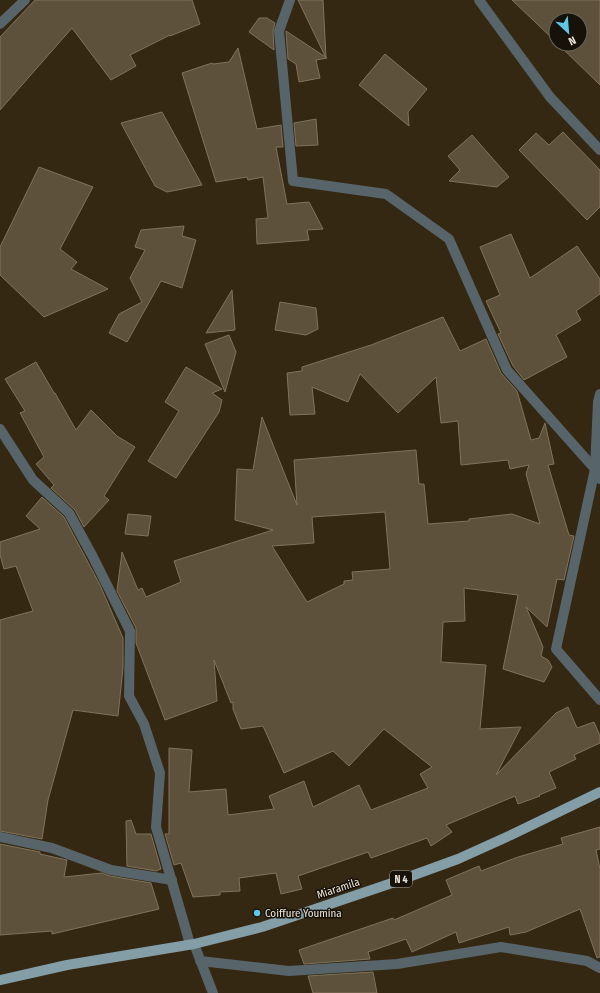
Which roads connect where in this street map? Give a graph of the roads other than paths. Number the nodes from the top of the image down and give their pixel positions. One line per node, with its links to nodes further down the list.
1 (24, 0): 4 (street)
2 (290, 0): 8 (street)
3 (479, 0): 5 (street)
4 (0, 24)
5 (600, 150)
6 (600, 394): 8 (street)
7 (0, 429): 13 (street)
8 (595, 469): 9 (street); 10 (street)
9 (600, 479)
10 (600, 700)
11 (600, 792): 14 (main road, Miaramila / N 4)
12 (0, 838): 13 (street)
13 (172, 880): 14 (street)
14 (192, 944): 15 (street); 17 (main road, Miaramila / N 4)
15 (200, 961): 16 (street); 18 (street)
16 (600, 968)
17 (0, 980)
18 (213, 993)

